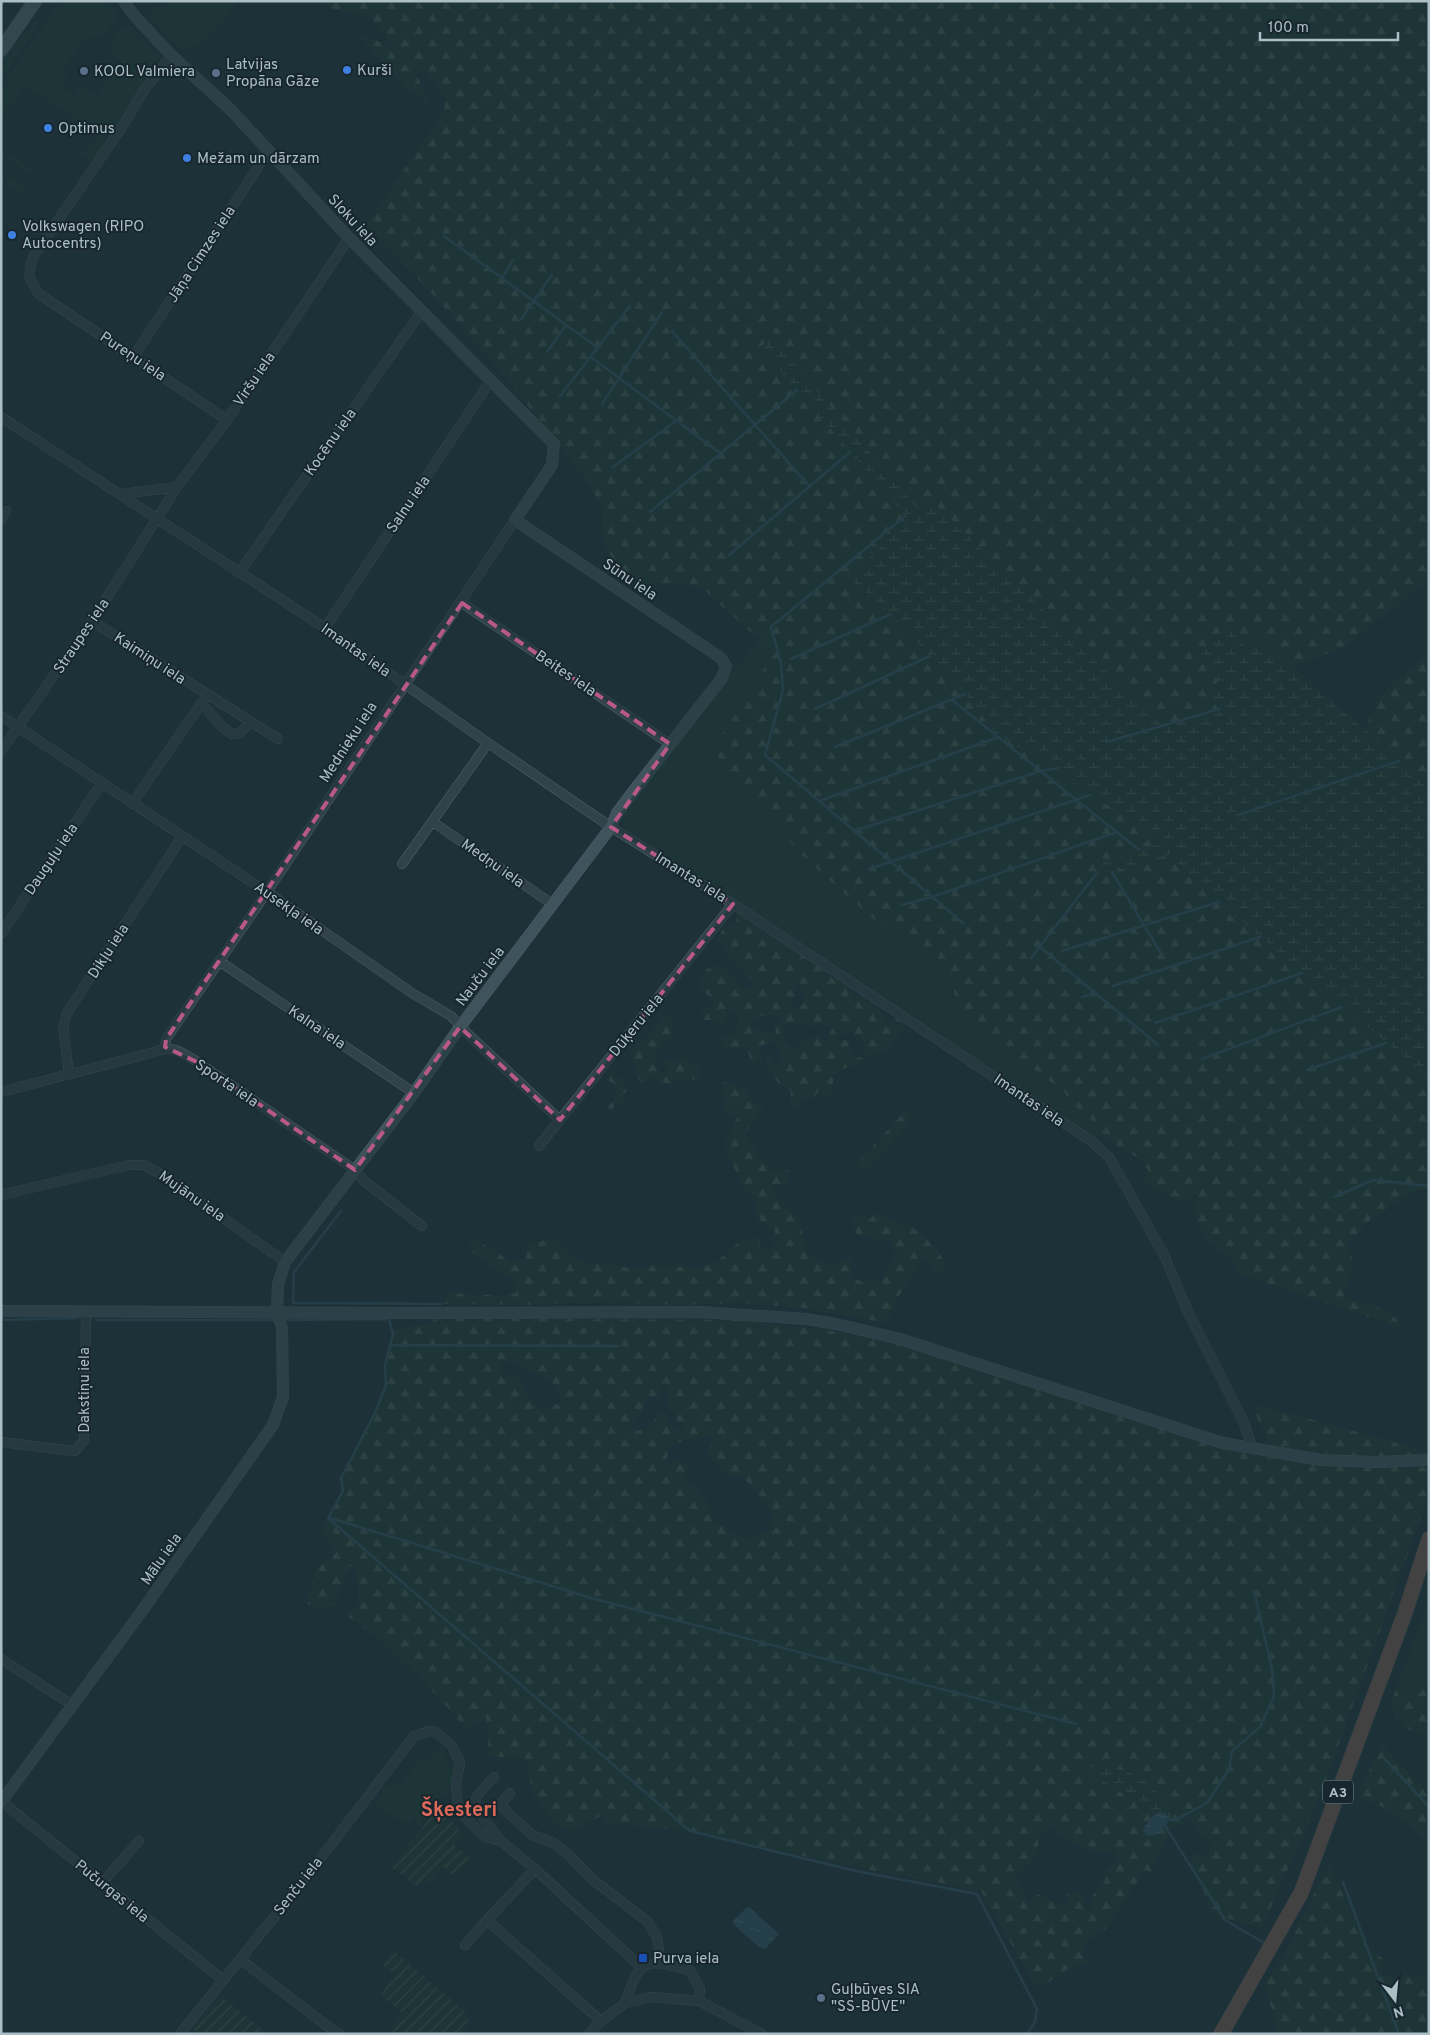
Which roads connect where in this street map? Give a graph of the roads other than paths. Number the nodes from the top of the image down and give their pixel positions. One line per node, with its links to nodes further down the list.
1 (24, 1): 4 (main road)
2 (35, 1): 5 (main road)
3 (125, 4): 6 (street, Sloku iela)
4 (1, 35)
5 (1, 50)
6 (170, 54): 7 (street, Sloku iela); 10 (street, Pureņu iela)
7 (268, 152): 8 (street, Sloku iela); 10 (street, Jāņa Cimzes iela)
8 (350, 238): 9 (street, Sloku iela); 13 (street, Viršu iela)
9 (421, 312): 11 (street, Sloku iela); 19 (street, Kocēnu iela)
10 (134, 356): 13 (street, Pureņu iela)
11 (490, 380): 14 (street, Sloku iela); 22 (street, Salnu iela)
12 (1, 417): 16 (street, Imantas iela)
13 (227, 420): 15 (street, Viršu iela)
14 (554, 452): 18 (street, Mednieku iela)
15 (177, 487): 16 (street); 17 (street, Viršu iela)
16 (122, 494): 17 (street, Imantas iela)
17 (158, 519): 19 (street, Imantas iela); 21 (street, Straupes iela)
18 (516, 520): 20 (street, Mednieku iela); 23 (street, Sūnu iela)
19 (239, 573): 22 (street, Imantas iela)
20 (462, 603): 24 (street, Mednieku iela); 32 (street, Beites iela)
21 (92, 621): 25 (street, Kaimiņu iela); 29 (street, Straupes iela)
22 (325, 628): 24 (street, Imantas iela)
23 (726, 666): 32 (street, Nauču iela)
24 (404, 684): 31 (street, Imantas iela); 40 (street, Mednieku iela)
25 (207, 695): 26 (street); 28 (street, Kaimiņu iela)
26 (201, 703): 28 (street); 35 (street)
27 (1, 716): 29 (street, Ausekļa iela)
28 (250, 722): 30 (street, Kaimiņu iela)
29 (18, 727): 33 (street, Straupes iela); 34 (street, Ausekļa iela)
30 (278, 739)
31 (488, 743): 36 (street); 37 (street, Imantas iela)
32 (670, 744): 37 (street, Nauču iela)
33 (1, 751)
34 (101, 784): 35 (street, Ausekļa iela); 43 (street, Dauguļu iela)
35 (132, 804): 38 (street, Ausekļa iela)
36 (433, 822): 39 (street); 41 (street, Medņu iela)
37 (611, 826): 41 (street, Nauču iela); 42 (street, Imantas iela)
38 (182, 837): 40 (street, Ausekļa iela); 47 (street, Dikļu iela)
39 (402, 864)
40 (267, 892): 44 (street, Mednieku iela); 45 (street, Ausekļa iela)
41 (552, 904): 45 (street, Nauču iela)
42 (733, 904): 50 (street, Dūķeru iela); 60 (street, Imantas iela)
43 (1, 934)
44 (219, 961): 46 (street, Mednieku iela); 49 (street, Kalna iela)
45 (460, 1027): 49 (street, Nauču iela); 50 (street, Ausekļa iela)
46 (165, 1047): 47 (street); 52 (street, Sporta iela)
47 (69, 1074): 48 (street)
48 (1, 1092)
49 (414, 1093): 52 (street, Nauču iela)
50 (560, 1120): 51 (street, Dūķeru iela)
51 (539, 1146)
52 (355, 1170): 54 (street, Sporta iela); 55 (street, Nauču iela)
53 (1, 1195): 55 (street, Mujānu iela)
54 (422, 1226)
55 (285, 1262): 58 (street, Nauču iela)
56 (86, 1311): 57 (street); 58 (street); 59 (street, Dakstiņu iela)
57 (1, 1312)
58 (277, 1312): 60 (street); 64 (street, Mālu iela)
59 (1, 1442)
60 (1253, 1449): 61 (street)
61 (1429, 1460)
62 (1429, 1539): 85 (highway, A3)
63 (1, 1659): 64 (street)
64 (72, 1706): 67 (street, Mālu iela)
65 (494, 1777): 69 (street)
66 (510, 1793): 75 (street)
67 (1, 1802): 71 (street, Pučurgas iela)
68 (138, 1841): 71 (street)
69 (501, 1841): 70 (street); 74 (street, Senču iela)
70 (535, 1869): 72 (street); 76 (street)
71 (102, 1883): 77 (street, Pučurgas iela)
72 (487, 1920): 73 (street); 80 (street)
73 (464, 1945)
74 (240, 1959): 77 (street, Senču iela); 82 (street)
75 (661, 1963): 76 (street); 78 (street)
76 (641, 1967): 79 (street)
77 (223, 1980): 81 (street, Senču iela)
78 (699, 2001): 79 (street); 84 (street)
79 (625, 2003): 80 (street)
80 (601, 2021): 83 (street)
81 (180, 2034)
82 (340, 2034)
83 (589, 2034)
84 (762, 2034)
85 (1221, 2034)

